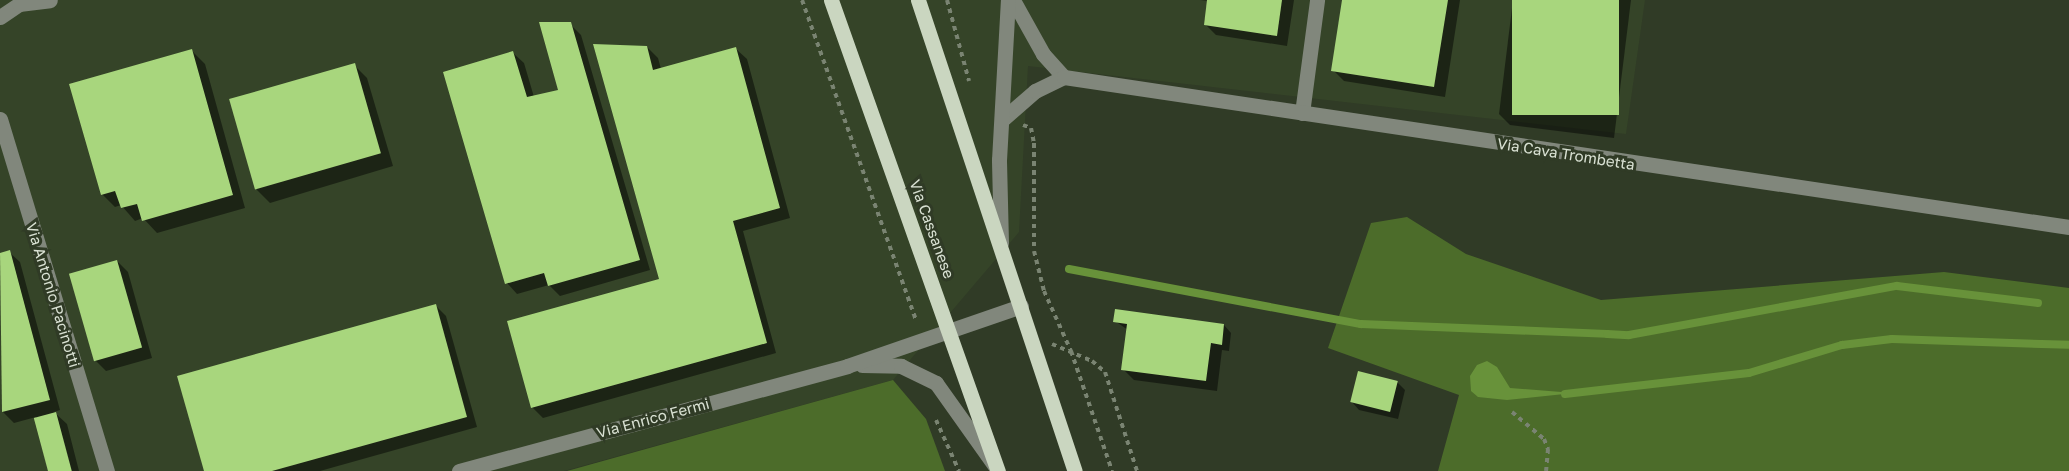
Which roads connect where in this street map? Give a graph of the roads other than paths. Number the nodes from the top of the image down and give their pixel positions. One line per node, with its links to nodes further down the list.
1 (50, 0): 7 (street)
2 (831, 0): 15 (main road, Via Cassanese)
3 (918, 0): 13 (main road)
4 (1008, 0): 10 (street)
5 (1014, 0): 8 (street)
6 (1317, 0): 9 (street)
7 (0, 17)
8 (1064, 77): 9 (street, Via Cava Trombetta); 10 (street)
9 (1302, 113): 12 (street, Via Cava Trombetta)
10 (1004, 118): 13 (street)
11 (0, 119): 17 (street, Via Antonio Pacinotti)
12 (2069, 227)
13 (1001, 243): 14 (main road)
14 (1021, 306): 15 (street, Via Enrico Fermi); 20 (main road)
15 (949, 331): 16 (street, Via Enrico Fermi); 19 (main road, Via Cassanese)
16 (847, 366): 18 (street, Via Enrico Fermi); 19 (street, Via Enrico Fermi)
17 (107, 471)
18 (459, 471)
19 (998, 471)
20 (1076, 471)

